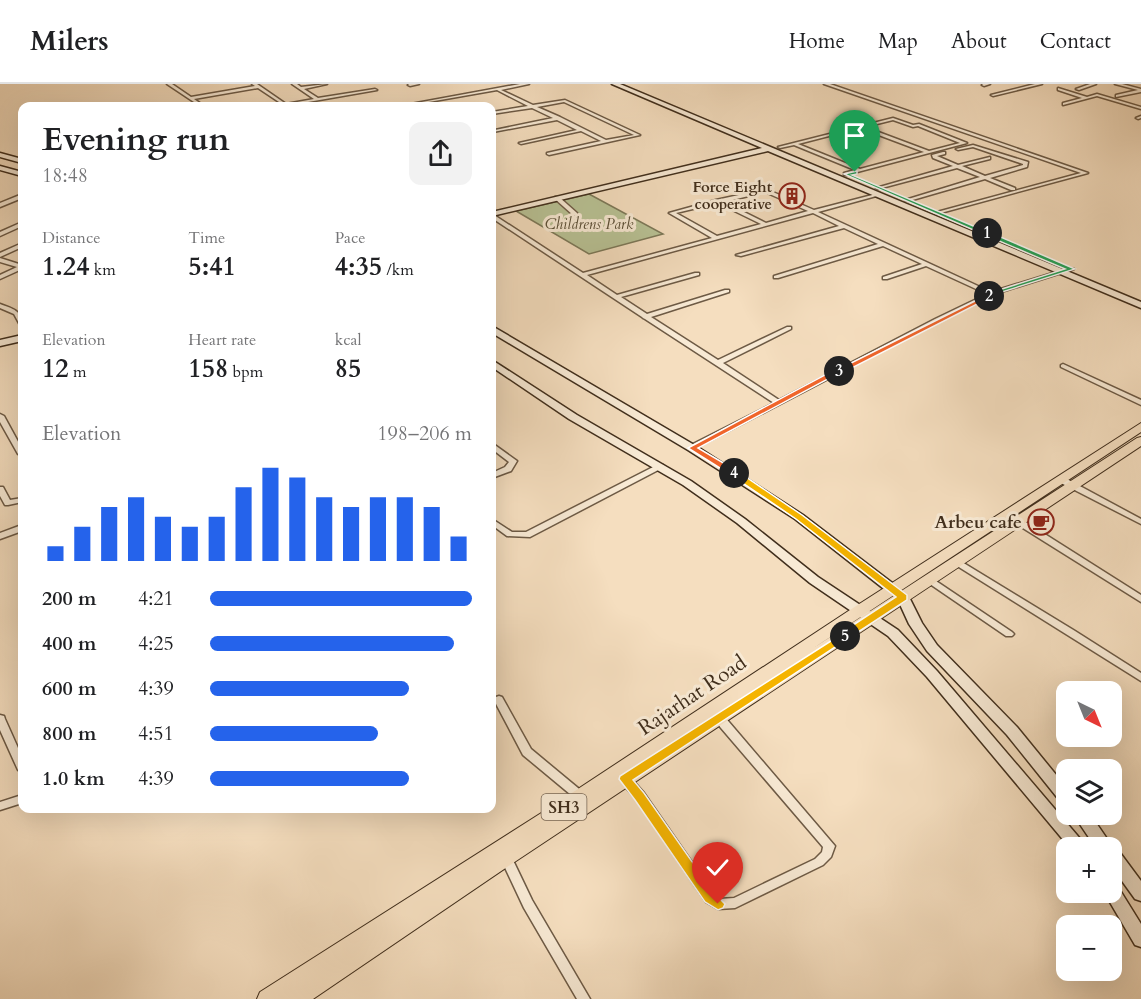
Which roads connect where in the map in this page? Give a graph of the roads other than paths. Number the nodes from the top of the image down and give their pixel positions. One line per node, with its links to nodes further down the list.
1 (169, 84): 25 (street)
2 (294, 84): 17 (street)
3 (325, 84): 17 (street)
4 (417, 84): 14 (street)
5 (493, 84): 18 (street)
6 (527, 84): 18 (street)
7 (615, 84): 43 (street)
8 (628, 84): 44 (street)
9 (826, 84): 74 (street)
10 (1005, 84): 19 (street)
11 (1040, 84): 19 (street)
12 (1094, 84): 20 (street)
13 (1117, 84): 22 (street)
14 (410, 85)
15 (256, 86): 25 (street); 29 (street)
16 (1067, 86): 26 (street)
17 (300, 88): 27 (street)
18 (500, 89): 31 (street); 33 (street)
19 (1021, 89): 23 (street)
20 (1078, 89)
21 (375, 90): 27 (street)
22 (1141, 90): 24 (street)
23 (993, 95)
24 (1118, 96)
25 (192, 98): 28 (street)
26 (1088, 98): 32 (street); 34 (street)
27 (317, 99): 30 (street)
28 (197, 102)
29 (280, 102)
30 (304, 102)
31 (425, 102)
32 (1064, 104)
33 (533, 105): 35 (street); 36 (street); 40 (street)
34 (1141, 105)
35 (496, 112)
36 (560, 118): 38 (street); 39 (street)
37 (860, 127): 42 (street); 47 (street); 47 (street)
38 (583, 130): 40 (street); 41 (street)
39 (496, 131)
40 (607, 142): 48 (street)
41 (521, 143)
42 (794, 143): 45 (street); 51 (street)
43 (759, 144): 44 (street); 72 (street)
44 (769, 146): 45 (street); 64 (street); 66 (street)
45 (780, 147): 54 (street)
46 (0, 151): 50 (street)
47 (929, 152): 59 (street)
48 (549, 154)
49 (0, 155): 53 (street)
50 (18, 155)
51 (827, 157): 54 (street); 59 (street)
52 (988, 158): 57 (street)
53 (18, 160)
54 (813, 160): 61 (street)
55 (0, 162): 56 (street)
56 (18, 167)
57 (957, 167): 62 (street); 62 (street); 64 (street)
58 (0, 168): 60 (street)
59 (861, 171): 61 (street)
60 (18, 173)
61 (846, 174): 64 (street)
62 (984, 178): 63 (street); 68 (street)
63 (1013, 189)
64 (878, 191): 68 (street); 73 (street); 92 (street)
65 (18, 198): 70 (street)
66 (557, 198): 75 (street); 76 (street)
67 (0, 200): 70 (street)
68 (907, 200): 74 (street)
69 (718, 201): 73 (street); 78 (street); 82 (street)
70 (8, 202): 71 (street)
71 (0, 205)
72 (496, 207)
73 (813, 212): 78 (street); 80 (street)
74 (939, 213): 91 (street)
75 (496, 214)
76 (575, 214)
77 (496, 218): 94 (street)
78 (766, 225): 82 (street)
79 (18, 226): 81 (street)
80 (845, 226): 83 (street); 86 (street)
81 (0, 234)
82 (716, 238): 94 (street)
83 (883, 244): 88 (street); 96 (street)
84 (18, 247): 85 (street)
85 (0, 255)
86 (740, 255)
87 (0, 260): 89 (street)
88 (927, 264): 97 (street); 99 (street)
89 (18, 266)
90 (18, 269): 95 (street)
91 (1071, 269): 92 (street); 101 (street)
92 (1062, 272): 99 (street); 102 (street)
93 (697, 274): 100 (street)
94 (582, 275): 100 (street)
95 (0, 277)
96 (776, 277)
97 (885, 278)
98 (727, 291): 105 (street)
99 (991, 294): 115 (street)
100 (615, 297): 105 (street)
101 (1141, 298)
102 (1141, 305)
103 (0, 306): 104 (street)
104 (18, 317)
105 (645, 317): 112 (street)
106 (789, 328): 112 (street)
107 (18, 331): 109 (street)
108 (496, 331): 122 (street)
109 (0, 335)
110 (18, 339): 111 (street)
111 (0, 343)
112 (718, 363): 115 (street)
113 (496, 366): 123 (street)
114 (1063, 366): 116 (street)
115 (779, 402): 122 (street)
116 (1141, 403)
117 (0, 416): 120 (street)
118 (1141, 427): 125 (main road, Rajarhat Road / SH3)
119 (1141, 441): 125 (main road, Rajarhat Road / SH3)
120 (18, 447)
121 (496, 448): 124 (street)
122 (692, 448): 135 (street)
123 (660, 467): 130 (street); 137 (street)
124 (496, 474)
125 (1066, 483): 128 (main road, Rajarhat Road / SH3); 129 (street); 135 (main road, Rajarhat Road / SH3)
126 (0, 489): 127 (street)
127 (18, 501)
128 (1018, 521): 133 (main road, Rajarhat Road / SH3); 136 (street)
129 (1141, 522)
130 (496, 523)
131 (18, 529): 132 (street)
132 (0, 536)
133 (957, 562): 134 (main road, Rajarhat Road / SH3); 139 (street)
134 (930, 580): 135 (main road, Rajarhat Road / SH3); 138 (street)
135 (898, 593): 137 (main road, Rajarhat Road / SH3); 145 (street)
136 (1141, 599)
137 (864, 615): 141 (main road, Rajarhat Road / SH3); 146 (main road, Rajarhat Road / SH3); 149 (street)
138 (1009, 634)
139 (1141, 678)
140 (499, 700): 146 (street)
141 (719, 718): 144 (main road, Rajarhat Road / SH3); 144 (street)
142 (0, 719): 143 (street)
143 (18, 758)
144 (625, 779): 150 (main road, Rajarhat Road / SH3)
145 (1056, 785)
146 (580, 796): 155 (main road, Rajarhat Road / SH3)
147 (18, 800): 148 (street)
148 (0, 806)
149 (1071, 837)
150 (506, 857): 156 (main road, Rajarhat Road / SH3); 157 (street)
151 (1122, 868): 152 (street)
152 (1141, 894)
153 (1119, 903): 154 (street)
154 (1141, 939)
155 (270, 998)
156 (296, 999)
157 (584, 999)

